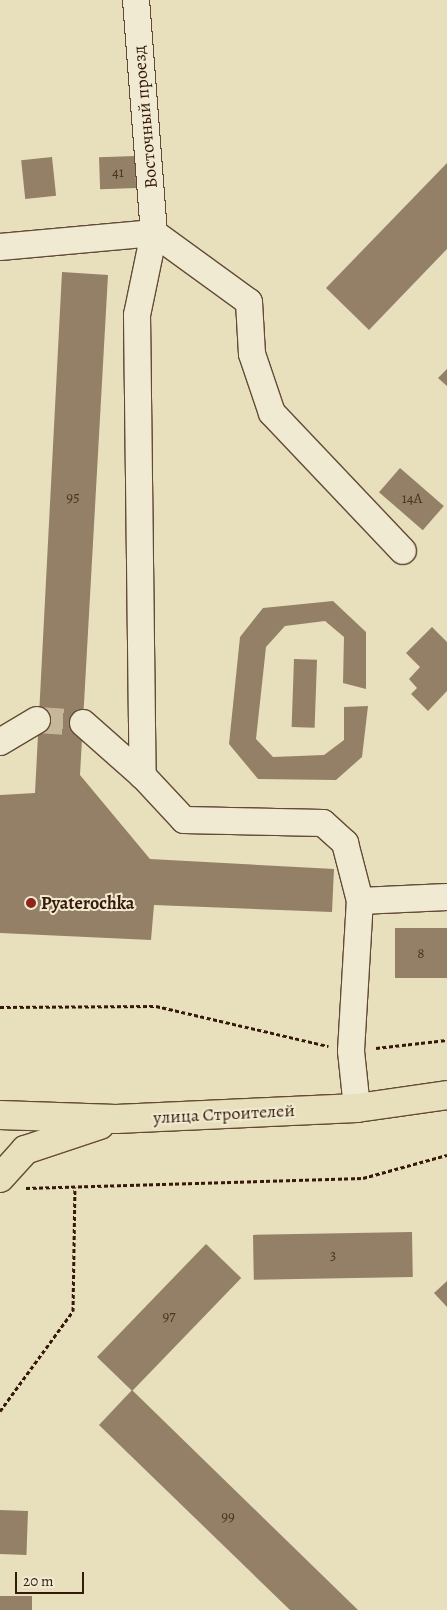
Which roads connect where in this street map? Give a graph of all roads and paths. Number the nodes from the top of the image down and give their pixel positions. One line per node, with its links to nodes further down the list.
1 (136, 0): 2 (street, Восточный проезд)
2 (154, 234): 3 (street); 4 (street); 8 (street, Восточный проезд)
3 (0, 247)
4 (402, 552)
5 (37, 720): 7 (street)
6 (83, 723): 8 (street)
7 (0, 742)
8 (144, 776): 10 (street)
9 (447, 896): 10 (street)
10 (360, 901): 13 (street)
11 (0, 1007): 13 (path)
12 (447, 1040): 13 (path)
13 (351, 1051): 15 (street)
14 (447, 1095): 15 (main road, улица Строителей)
15 (357, 1108): 17 (main road, улица Строителей)
16 (0, 1115): 17 (main road, улица Строителей)
17 (116, 1119): 19 (main road)
18 (447, 1156): 20 (path)
19 (9, 1183): 20 (path)
20 (75, 1187): 21 (path)
21 (0, 1411)

